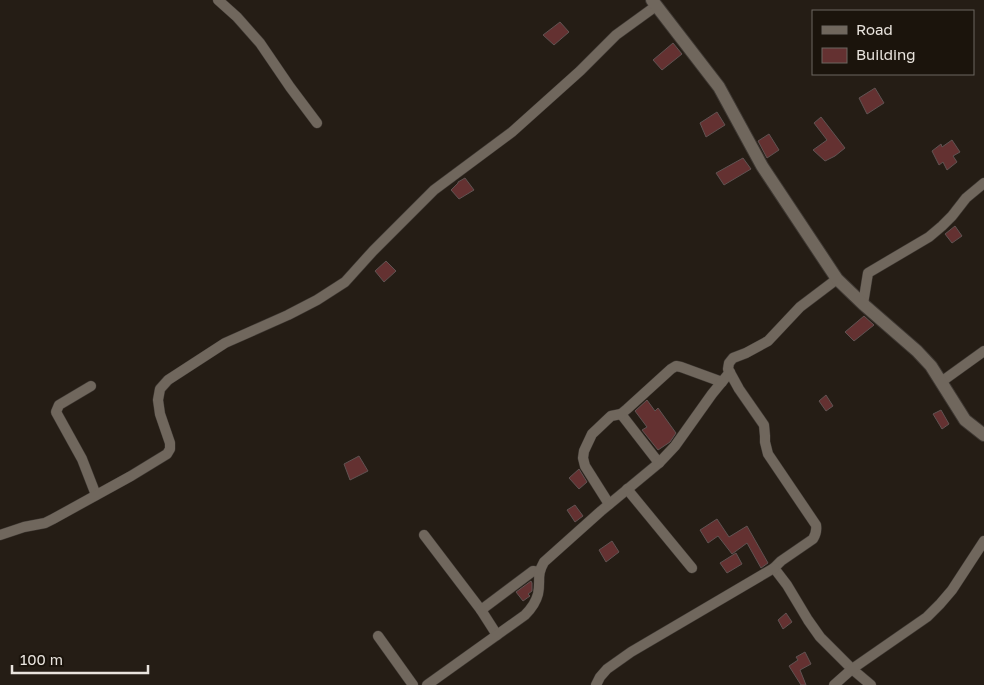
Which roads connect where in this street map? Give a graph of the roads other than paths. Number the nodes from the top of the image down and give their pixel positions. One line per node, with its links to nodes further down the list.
1 (218, 0): 3 (street)
2 (654, 3): 5 (street); 16 (street)
3 (317, 123)
4 (984, 183): 6 (street)
5 (837, 279): 6 (street); 8 (street)
6 (863, 304): 10 (street)
7 (984, 351): 10 (street)
8 (730, 372): 9 (street); 22 (street)
9 (722, 382): 12 (street); 14 (street)
10 (941, 382): 13 (street)
11 (91, 386): 16 (street)
12 (621, 414): 14 (street); 17 (street)
13 (984, 435)
14 (659, 463): 15 (street)
15 (627, 490): 17 (street); 21 (street)
16 (96, 495): 18 (street)
17 (610, 504): 23 (street)
18 (0, 535)
19 (424, 535): 24 (street)
20 (984, 541): 27 (street)
21 (692, 568)
22 (774, 568): 27 (street); 30 (street)
23 (539, 572): 24 (street); 25 (street)
24 (481, 610): 25 (street)
25 (497, 635): 29 (street)
26 (378, 636): 28 (street)
27 (852, 669): 31 (street); 32 (street)
28 (413, 685)
29 (427, 685)
30 (596, 685)
31 (834, 685)
32 (871, 685)

